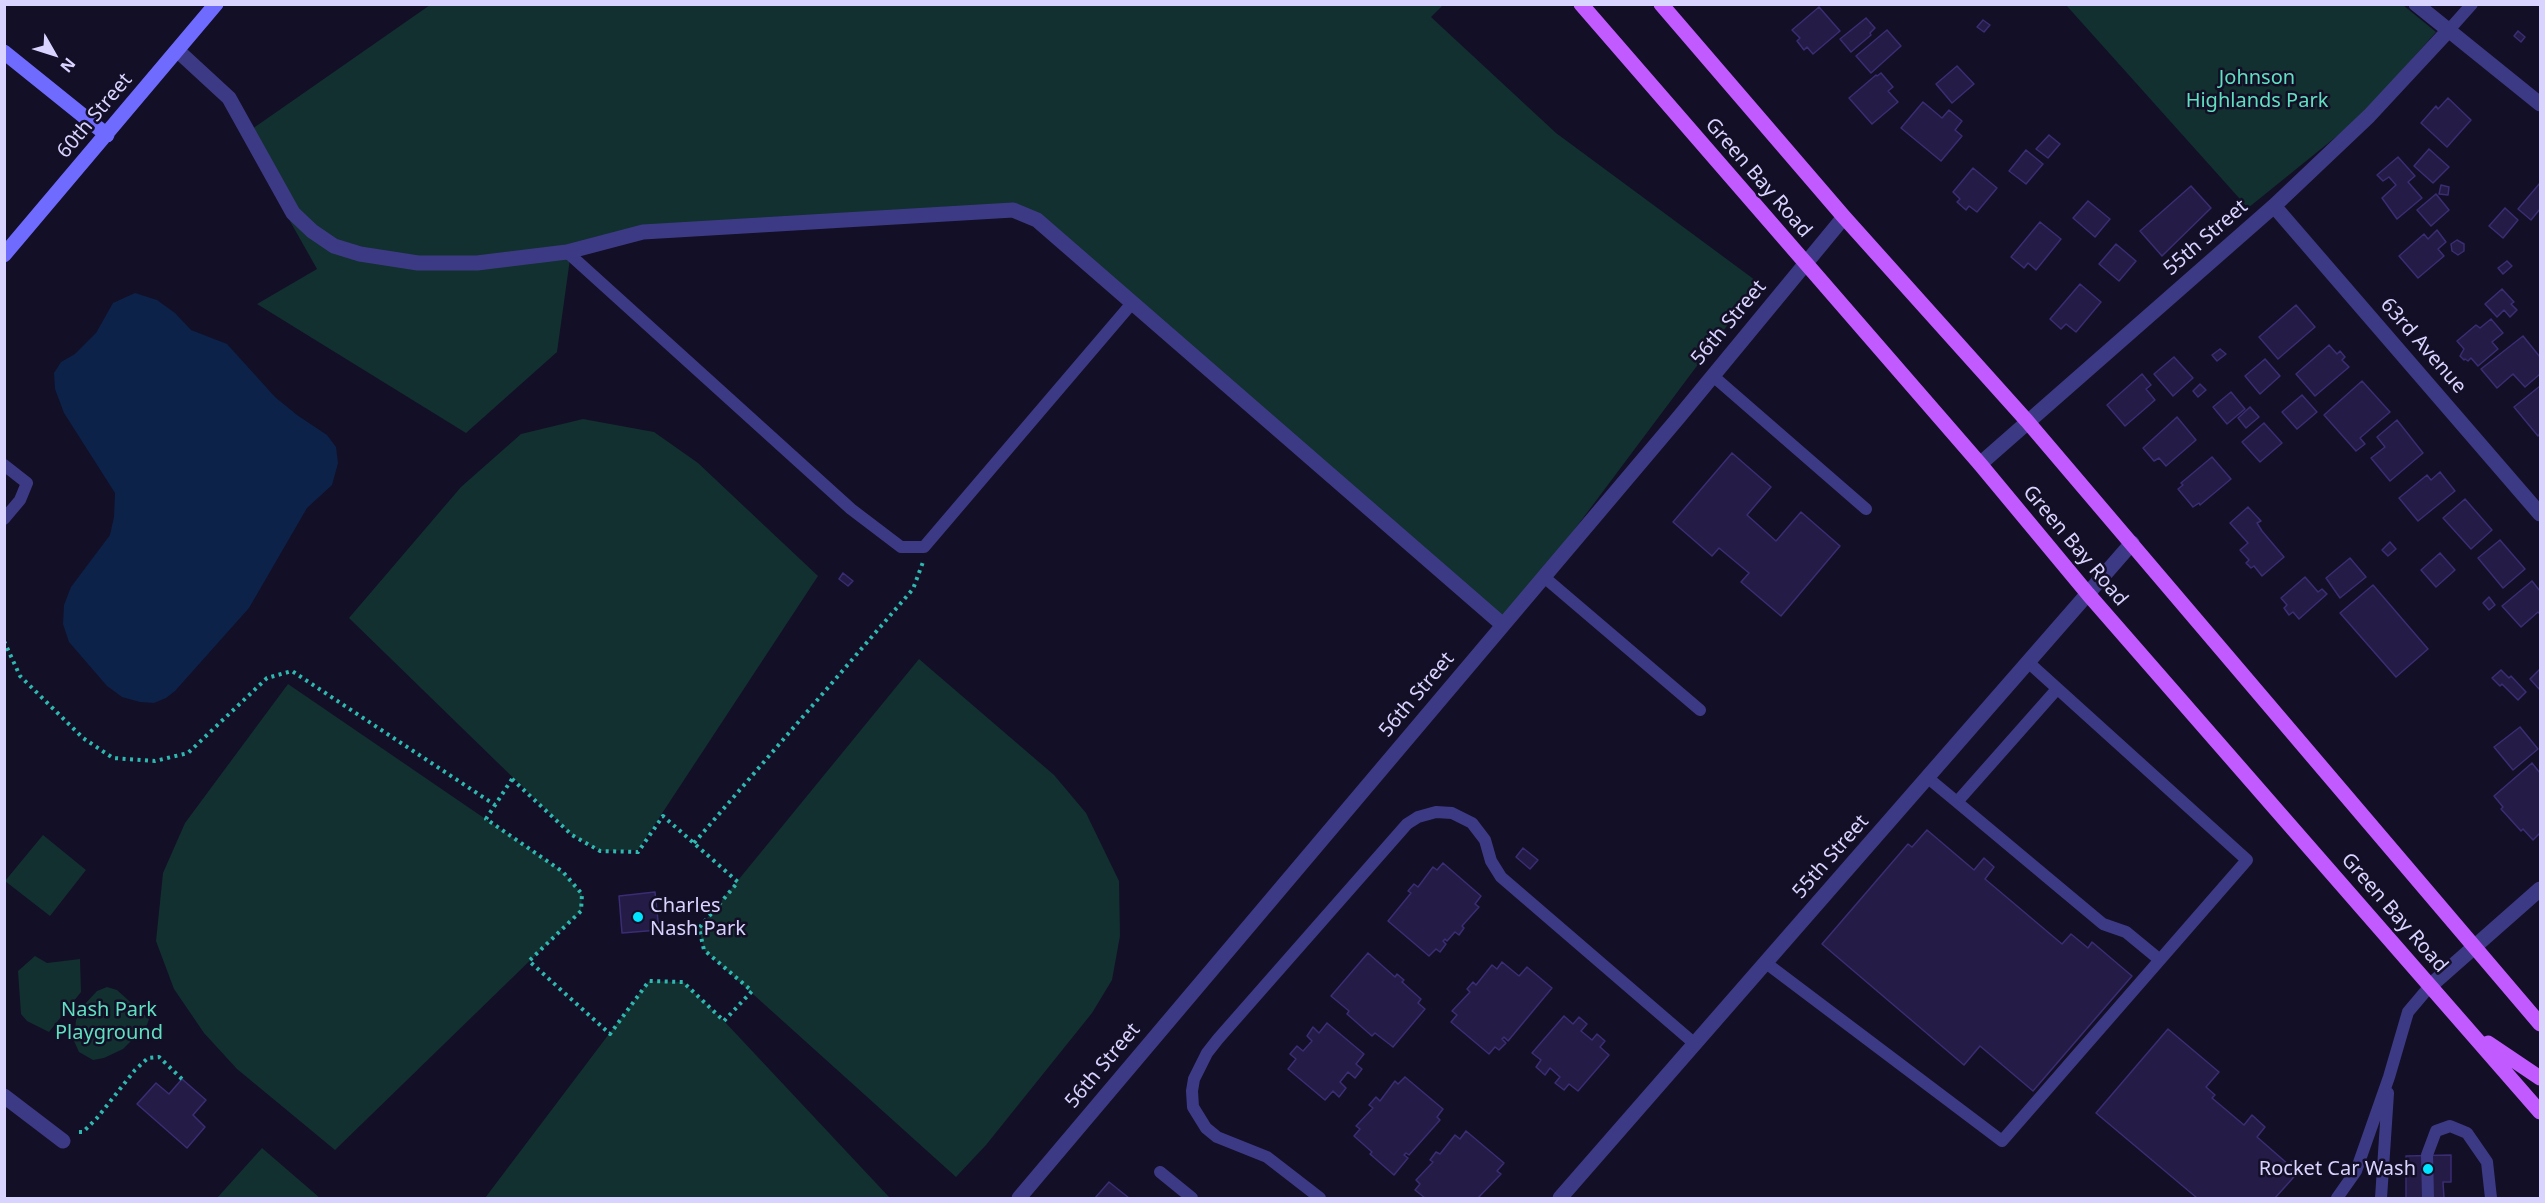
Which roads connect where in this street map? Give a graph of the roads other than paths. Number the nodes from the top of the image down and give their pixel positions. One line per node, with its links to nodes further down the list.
1 (216, 4): 7 (street, 60th Street)
2 (1581, 4): 15 (main road, Green Bay Road)
3 (1661, 4): 12 (main road, Green Bay Road)
4 (2416, 4): 6 (street)
5 (2472, 4): 6 (lane)
6 (2448, 31): 9 (street); 11 (street, 55th Street)
7 (178, 51): 10 (street, 60th Street); 13 (street)
8 (4, 52): 10 (street)
9 (2541, 104)
10 (107, 135): 14 (street, 60th Street)
11 (2274, 206): 18 (street, 55th Street); 22 (street, 63rd Avenue)
12 (1844, 217): 15 (street, 56th Street); 18 (main road, Green Bay Road)
13 (567, 252): 16 (street); 16 (lane)
14 (4, 255)
15 (1805, 265): 17 (street, 56th Street); 19 (main road, Green Bay Road)
16 (1133, 302): 27 (street)
17 (1713, 376): 21 (lane); 25 (street, 56th Street)
18 (2027, 422): 19 (street, 55th Street); 24 (main road, Green Bay Road)
19 (1980, 464): 26 (main road, Green Bay Road)
20 (4, 465): 23 (lane)
21 (1866, 509)
22 (2541, 514)
23 (4, 519)
24 (2132, 543): 26 (street, 55th Street); 34 (main road, Green Bay Road)
25 (1544, 577): 27 (street, 56th Street); 30 (lane)
26 (2088, 594): 28 (street, 55th Street); 37 (main road, Green Bay Road)
27 (1503, 625): 47 (street, 56th Street)
28 (2028, 662): 29 (lane); 31 (street, 55th Street)
29 (2057, 689): 32 (lane); 35 (lane)
30 (1700, 710)
31 (1928, 778): 32 (lane); 36 (street, 55th Street)
32 (1957, 802): 35 (lane)
33 (2541, 889): 34 (street)
34 (2474, 948): 37 (street); 38 (main road, Green Bay Road)
35 (2160, 960): 36 (lane)
36 (1766, 963): 40 (street, 55th Street)
37 (2430, 986): 39 (main road, Green Bay Road); 41 (lane)
38 (2541, 1024)
39 (2470, 1032): 42 (main road); 44 (main road, Green Bay Road)
40 (1695, 1044): 49 (lane); 50 (street, 55th Street)
41 (2389, 1077): 51 (lane); 52 (lane)
42 (2541, 1078)
43 (4, 1096): 45 (street)
44 (2541, 1112)
45 (68, 1135)
46 (1160, 1172): 48 (lane)
47 (1019, 1198)
48 (1192, 1198)
49 (1320, 1198)
50 (1560, 1198)
51 (2337, 1198)
52 (2381, 1198)
53 (2428, 1198): 54 (lane)
54 (2491, 1198)

